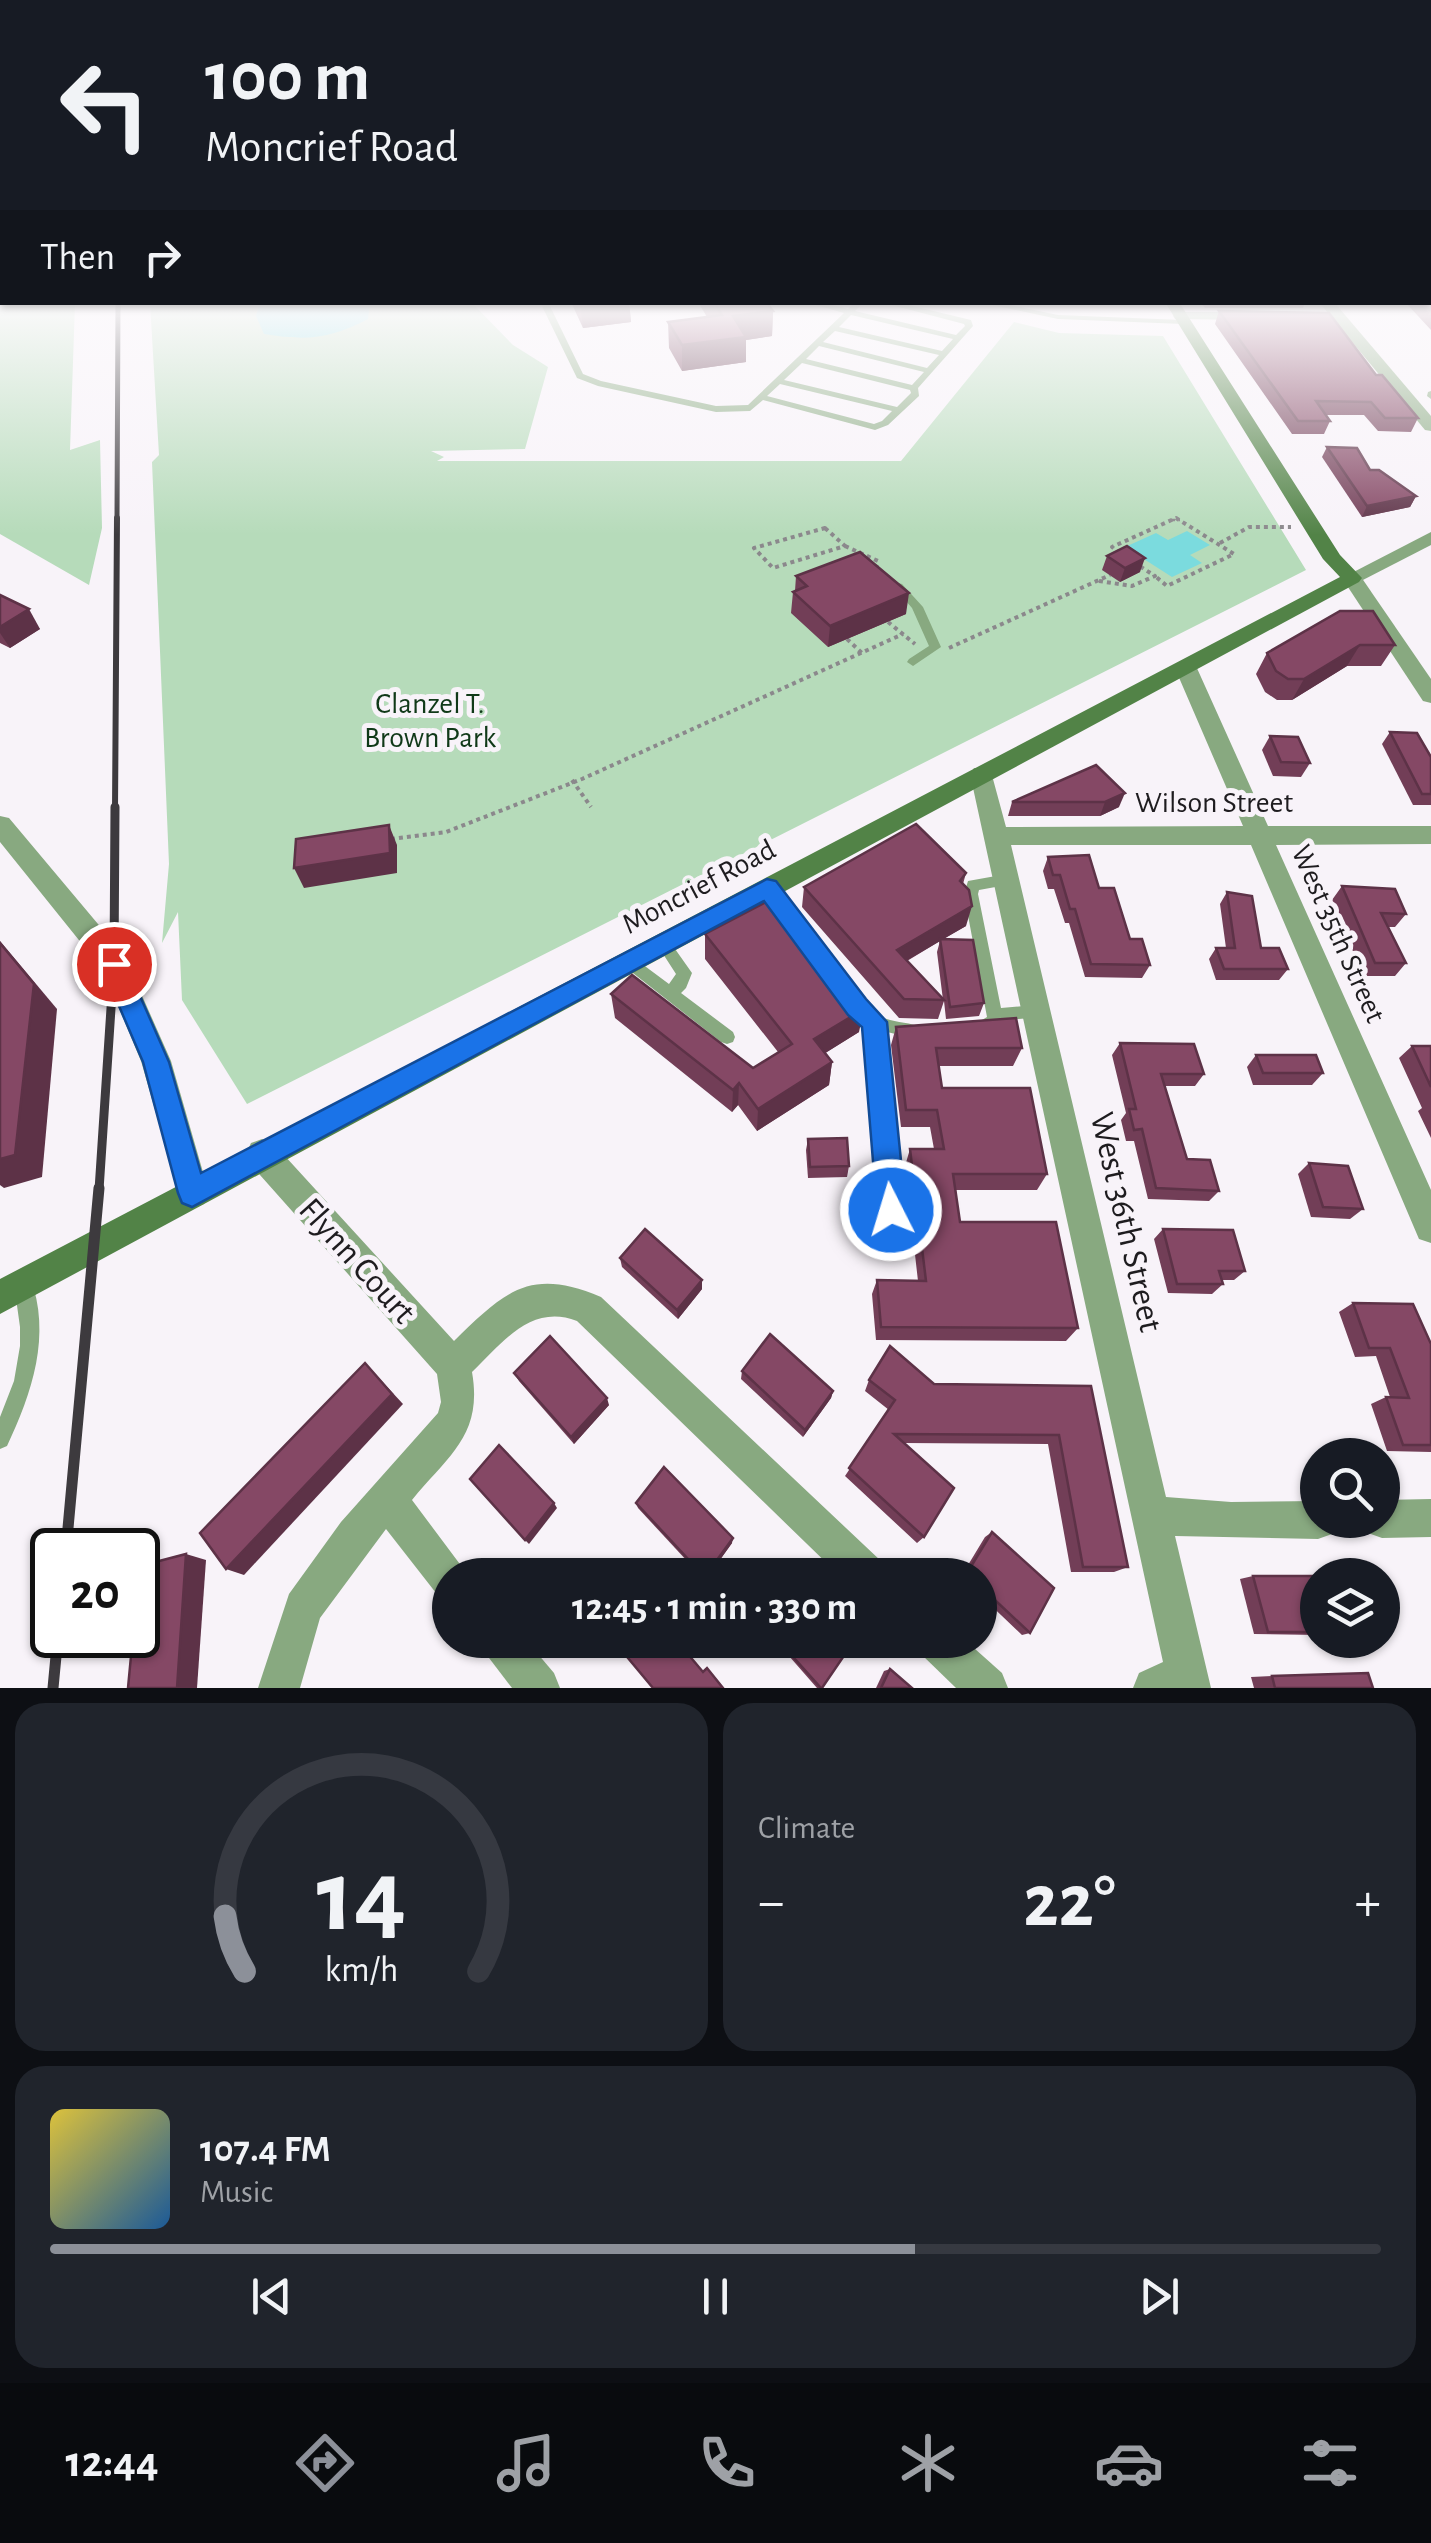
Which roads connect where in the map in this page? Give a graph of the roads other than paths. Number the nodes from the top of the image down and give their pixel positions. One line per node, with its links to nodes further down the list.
1 (584, 378): 9 (lane)
2 (782, 378): 7 (lane)
3 (873, 378): 8 (lane)
4 (924, 378): 8 (lane)
5 (1219, 378): 14 (main road)
6 (1390, 378): 11 (street)
7 (778, 381): 9 (lane); 10 (lane)
8 (914, 388): 10 (lane)
9 (761, 397): 10 (lane)
10 (900, 410)
11 (1431, 426)
12 (1431, 538): 14 (street, Moncrief Road)
13 (876, 567): 15 (lane)
14 (1352, 578): 16 (main road, Moncrief Road); 17 (street)
15 (913, 662)
16 (1184, 666): 18 (main road, Moncrief Road); 20 (street, West 35th Street)
17 (1431, 696)
18 (982, 774): 22 (street, West 36th Street); 24 (main road, Moncrief Road)
19 (0, 826): 35 (street)
20 (1259, 834): 21 (street, Wilson Street); 22 (street, Wilson Street); 37 (street, West 35th Street)
21 (1431, 834)
22 (997, 836): 23 (street, West 36th Street)
23 (1006, 880): 28 (street, West 36th Street); 29 (lane)
24 (767, 888): 25 (main road, Moncrief Road); 30 (lane)
25 (662, 943): 26 (main road, Moncrief Road); 27 (lane)
26 (629, 962): 27 (lane); 34 (main road, Moncrief Road)
27 (670, 994): 33 (lane)
28 (1037, 1012): 29 (lane); 42 (street, West 36th Street)
29 (995, 1020): 32 (lane)
30 (874, 1022): 31 (lane); 36 (lane)
31 (926, 1030)
32 (961, 1030)
33 (727, 1037)
34 (262, 1154): 35 (main road, Moncrief Road); 39 (street, Flynn Court)
35 (192, 1193): 38 (main road, Moncrief Road)
36 (891, 1210)
37 (1431, 1227)
38 (11, 1290): 40 (lane)
39 (453, 1366): 41 (street); 47 (street)
40 (0, 1440)
41 (386, 1498): 46 (street); 51 (street)
42 (1151, 1515): 45 (street); 50 (street, West 36th Street)
43 (1431, 1518): 44 (street)
44 (1400, 1519)
45 (1300, 1520)
46 (434, 1558)
47 (848, 1558)
48 (515, 1658): 52 (street)
49 (954, 1658): 53 (street)
50 (1177, 1683)
51 (279, 1688)
52 (539, 1688)
53 (986, 1688)

